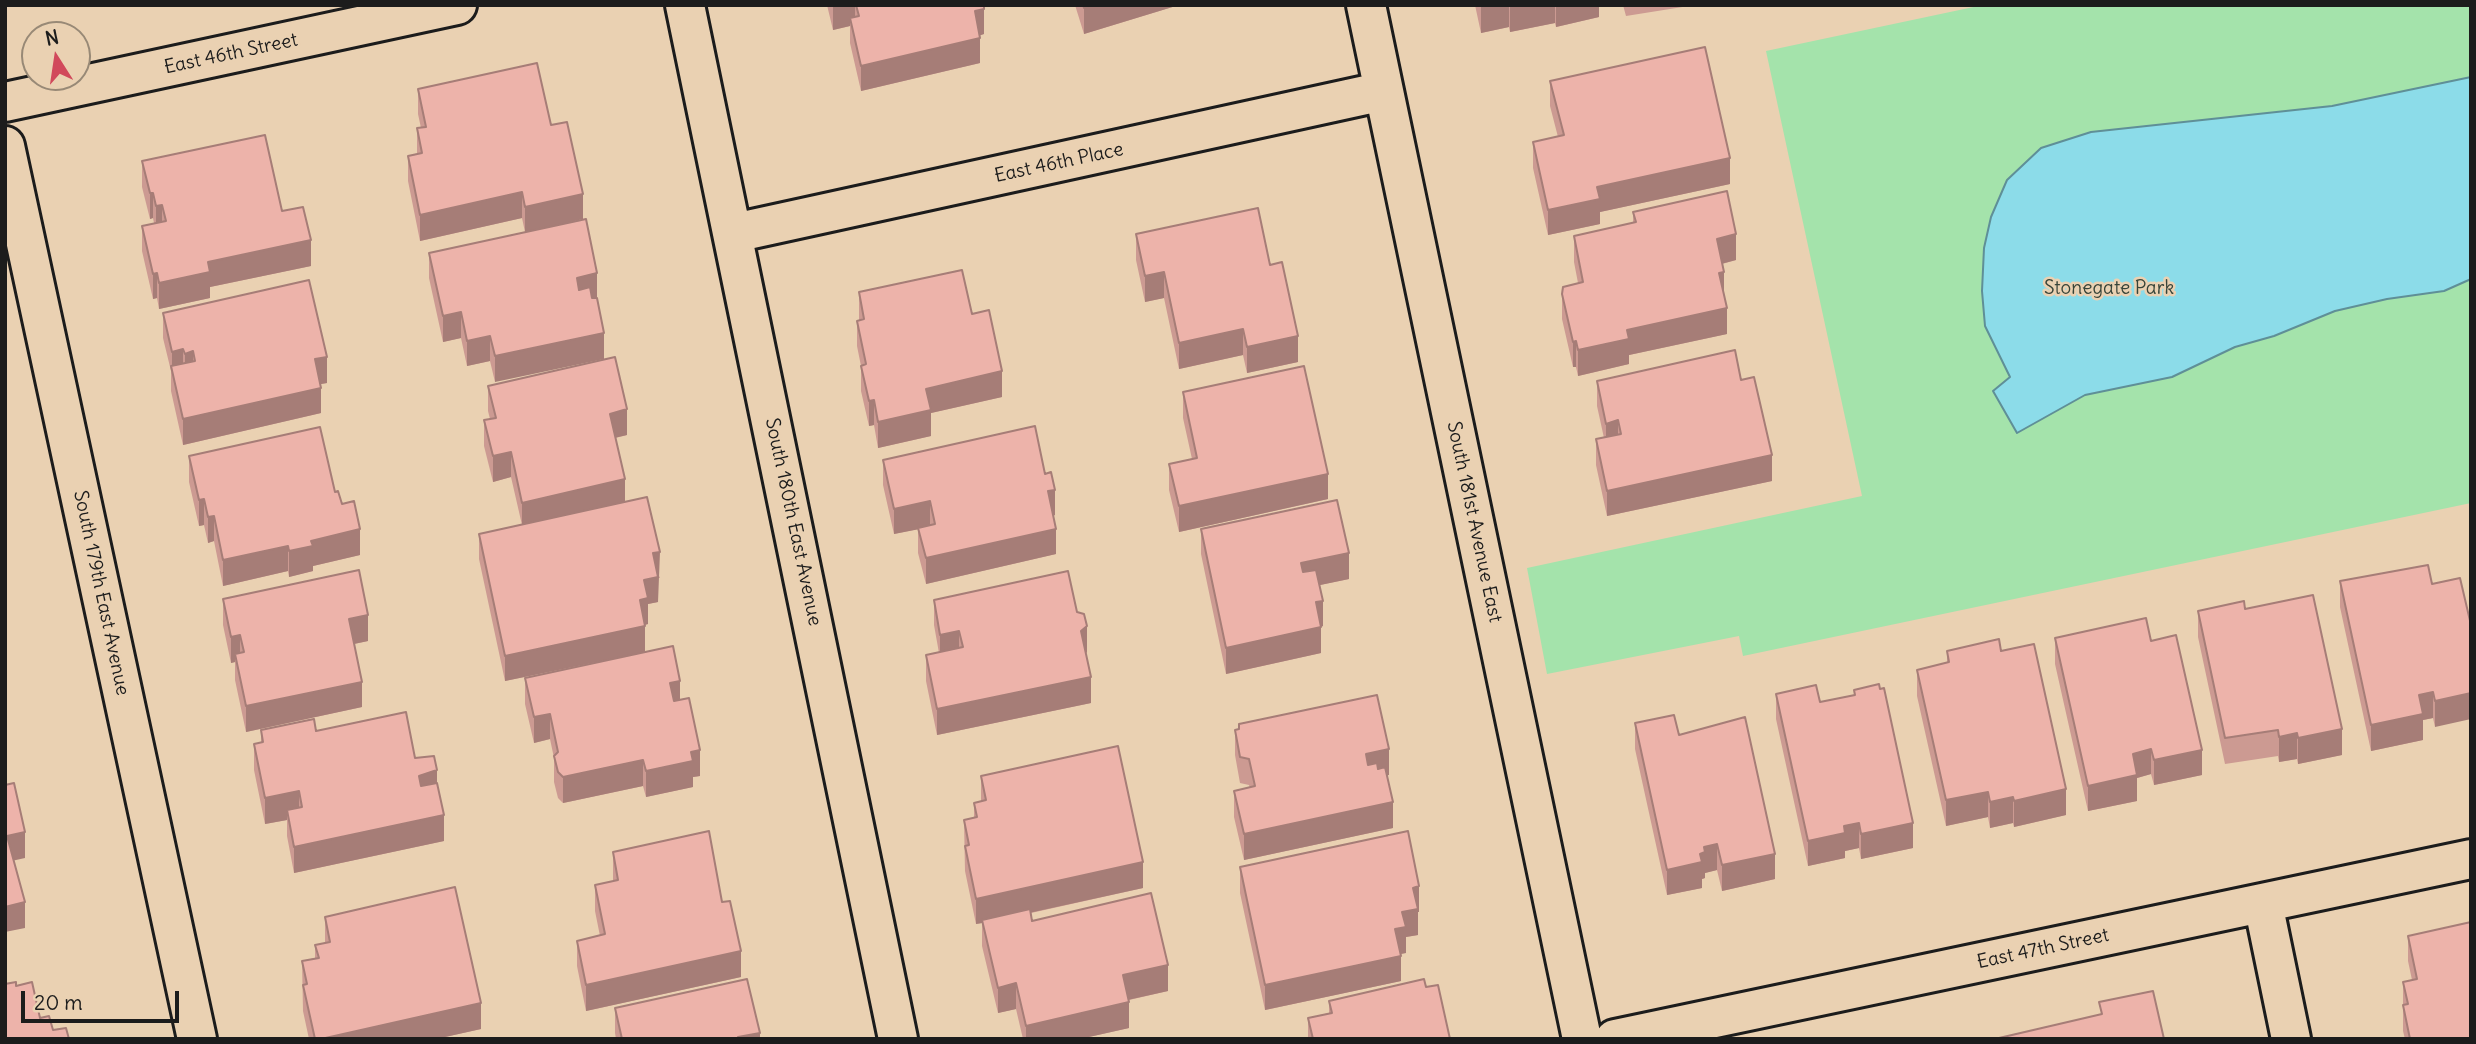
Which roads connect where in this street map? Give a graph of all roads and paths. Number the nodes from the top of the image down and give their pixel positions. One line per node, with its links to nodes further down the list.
1 (457, 5): 5 (street, East 46th Street)
2 (685, 5): 7 (street, South 180th East Avenue)
3 (1366, 5): 4 (street, South 181st Avenue East)
4 (1384, 91): 7 (street, East 46th Place); 12 (street, South 181st Avenue East)
5 (5, 103)
6 (5, 146): 10 (street, South 179th East Avenue)
7 (734, 233): 11 (street, South 180th East Avenue)
8 (2471, 859): 9 (street, East 47th Street)
9 (2263, 903): 13 (street, East 47th Street); 14 (street)
10 (197, 1039)
11 (898, 1039)
12 (1582, 1039)
13 (1615, 1039)
14 (2291, 1039)

